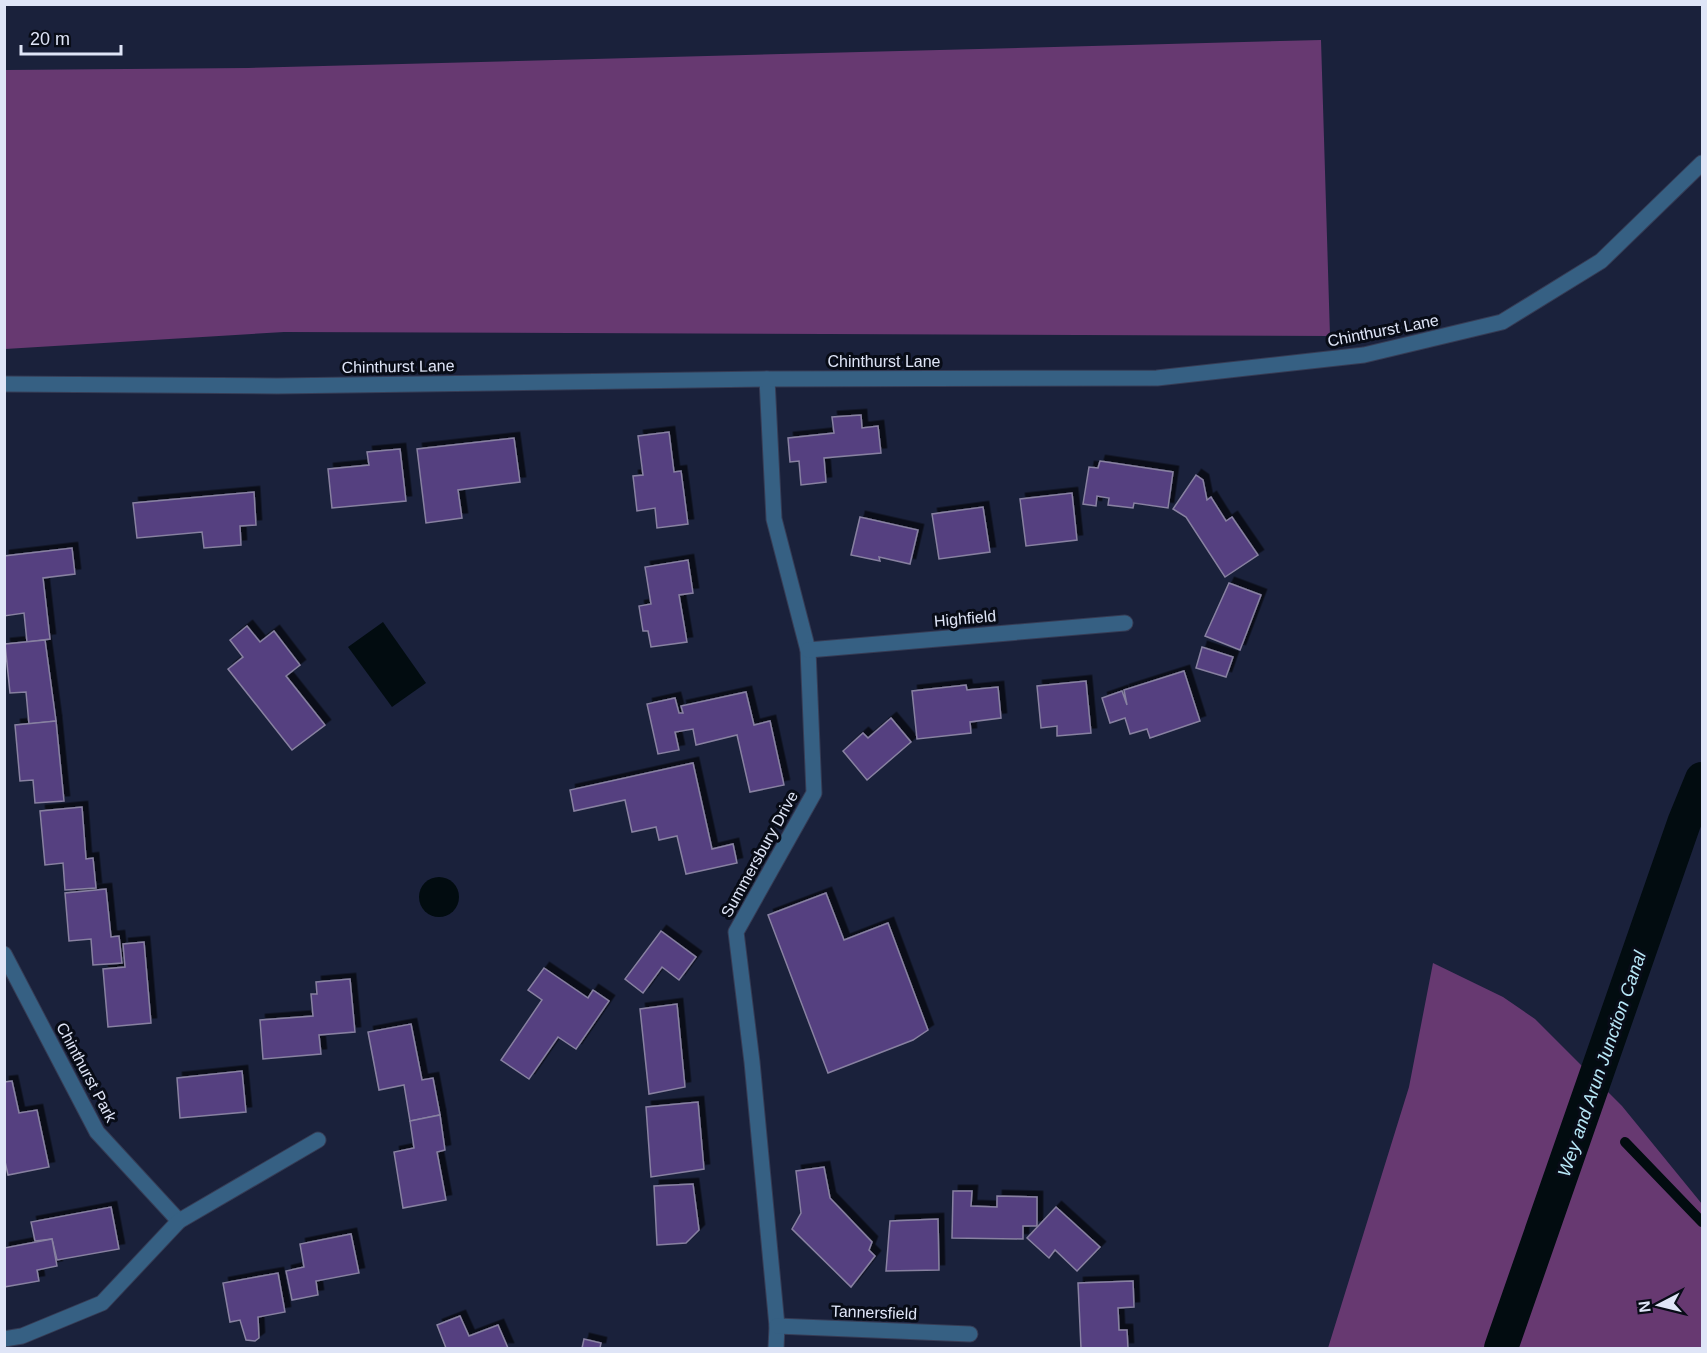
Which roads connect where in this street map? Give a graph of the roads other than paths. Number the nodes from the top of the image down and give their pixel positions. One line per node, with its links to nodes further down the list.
1 (1702, 163): 2 (street, Chinthurst Lane)
2 (767, 379): 3 (street, Chinthurst Lane); 5 (street, Summersbury Drive)
3 (4, 384)
4 (1125, 623): 5 (street, Highfield)
5 (808, 650): 9 (street, Summersbury Drive)
6 (4, 954): 8 (street, Chinthurst Park)
7 (318, 1140): 8 (street)
8 (179, 1221): 11 (street)
9 (777, 1326): 10 (street, Tannersfield); 12 (street, Summersbury Drive)
10 (970, 1334)
11 (4, 1339)
12 (777, 1348)

